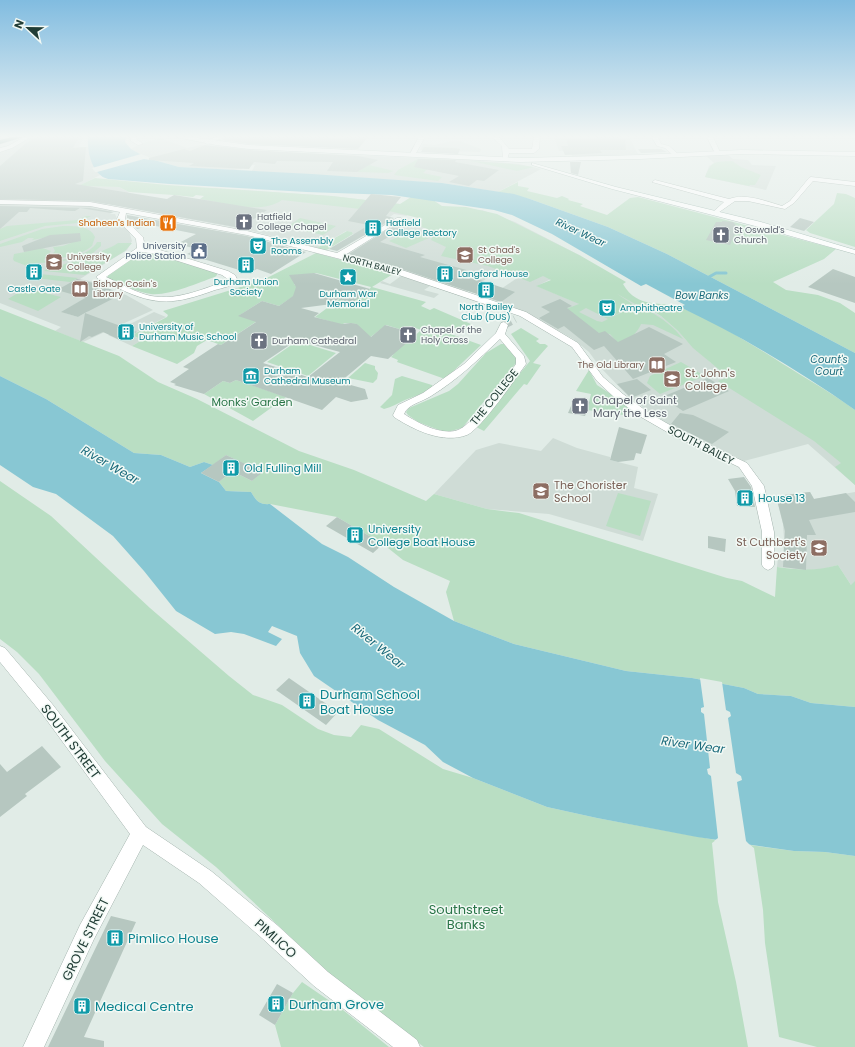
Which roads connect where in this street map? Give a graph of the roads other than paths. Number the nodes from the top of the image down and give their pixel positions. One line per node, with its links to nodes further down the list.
1 (607, 186): 7 (street)
2 (670, 186): 4 (street)
3 (803, 186): 4 (street)
4 (729, 201): 7 (street)
5 (0, 202): 6 (street, NORTH BAILEY)
6 (124, 210): 9 (street); 11 (street, NORTH BAILEY)
7 (715, 213): 10 (street)
8 (399, 219): 11 (street)
9 (141, 249): 9 (street)
10 (855, 252)
11 (338, 256): 12 (street, NORTH BAILEY)
12 (519, 317): 14 (street, SOUTH BAILEY)
13 (502, 329): 13 (street, THE COLLEGE)
14 (768, 565)
15 (0, 652): 16 (street, SOUTH STREET)
16 (140, 834): 17 (street, GROVE STREET); 18 (street, PIMLICO)
17 (33, 1047)
18 (410, 1047)

